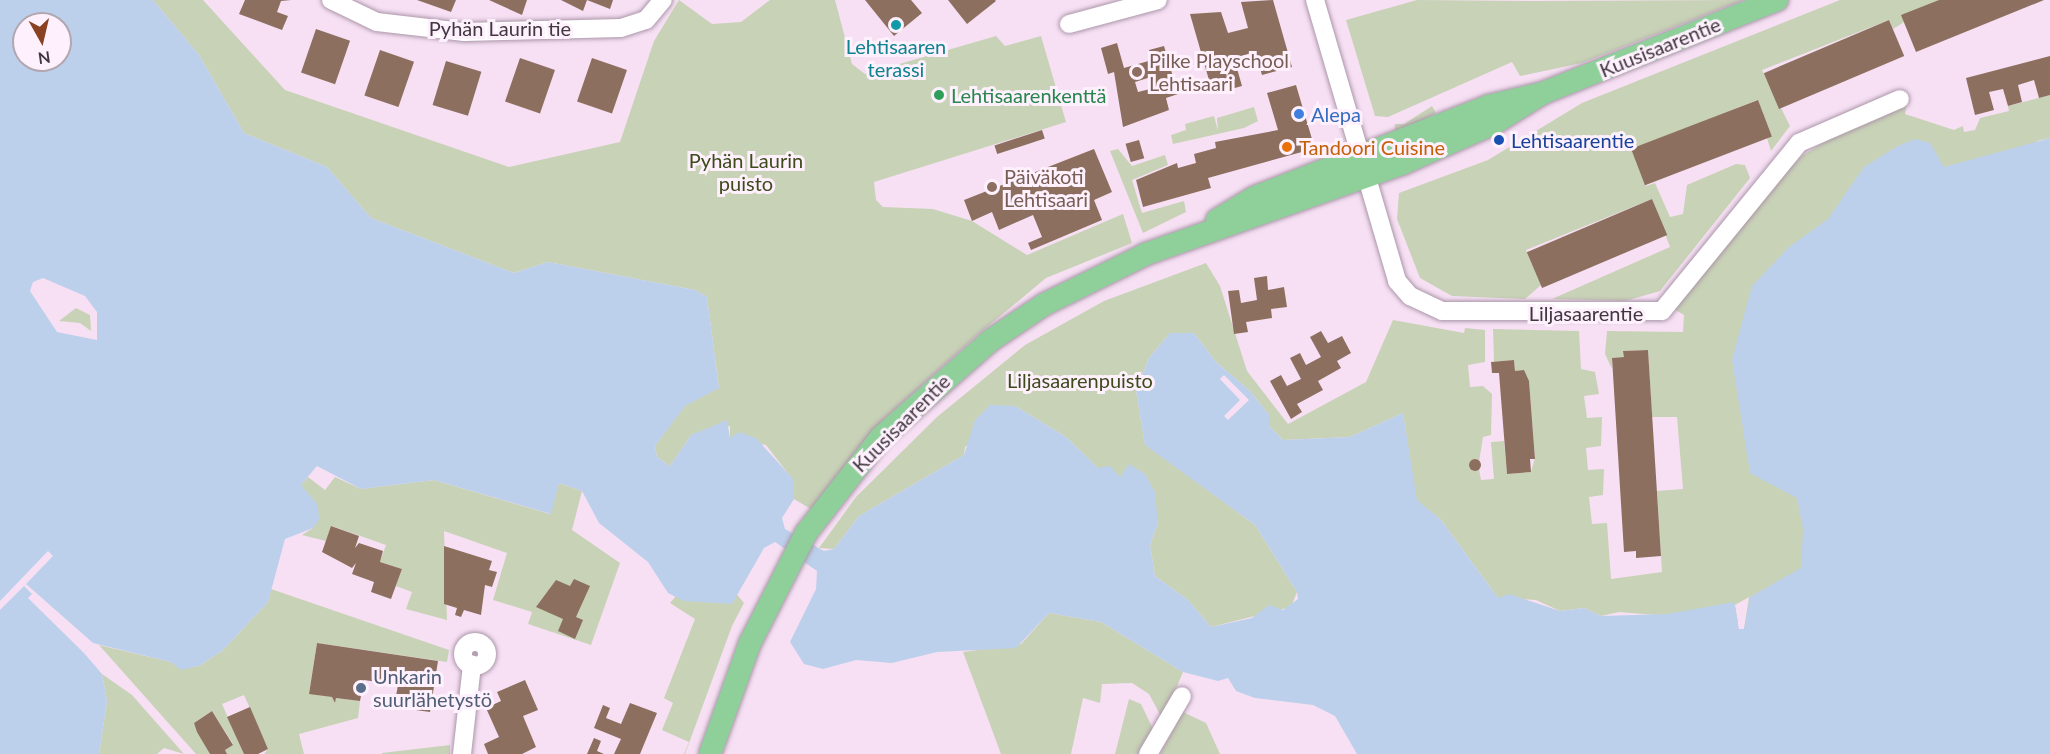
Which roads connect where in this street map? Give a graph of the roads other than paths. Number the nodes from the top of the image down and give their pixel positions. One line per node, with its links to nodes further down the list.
1 (331, 0): 2 (street, Pyhän Laurin tie)
2 (663, 0)
3 (1158, 0): 6 (street)
4 (1316, 0): 8 (street)
5 (1777, 0): 8 (main road, Kuusisaarentie)
6 (1069, 24)
7 (1900, 99): 8 (street, Liljasaarentie)
8 (1362, 166): 12 (main road, Kuusisaarentie)
9 (472, 665): 11 (street)
10 (1182, 696): 13 (street)
11 (462, 754)
12 (710, 754)
13 (1148, 754)

